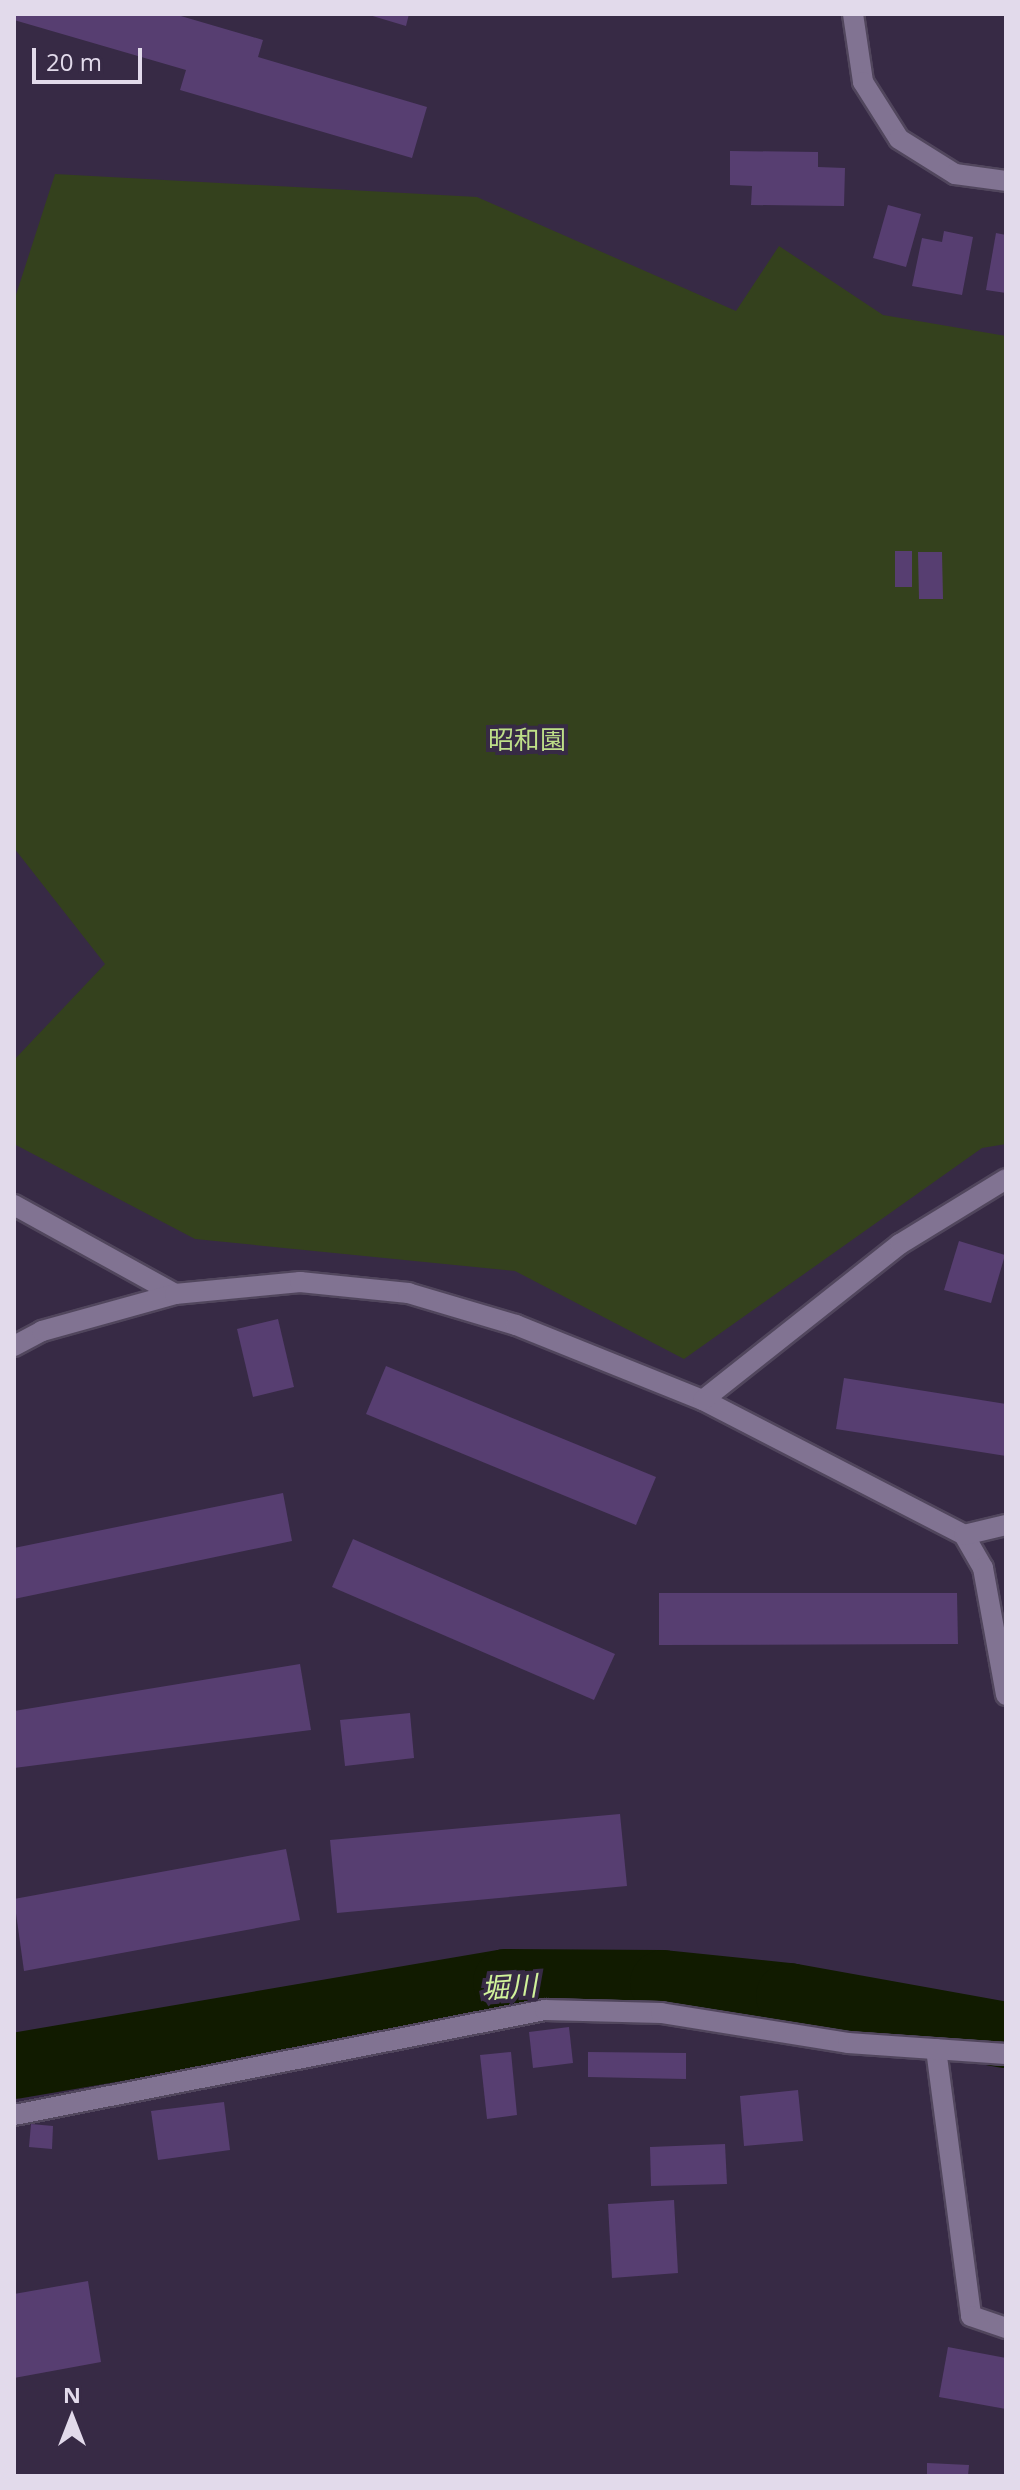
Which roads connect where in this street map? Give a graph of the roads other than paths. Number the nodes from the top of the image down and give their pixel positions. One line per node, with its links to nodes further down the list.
1 (853, 14): 2 (street)
2 (1006, 181)
3 (1006, 1179): 7 (street)
4 (14, 1205): 5 (street)
5 (175, 1294): 6 (street); 7 (street)
6 (14, 1346)
7 (703, 1400): 9 (street)
8 (1006, 1525): 9 (street)
9 (964, 1535): 10 (street)
10 (1006, 1695)
11 (936, 2049): 12 (street); 13 (street); 14 (street)
12 (1006, 2054)
13 (14, 2115)
14 (1006, 2328)

